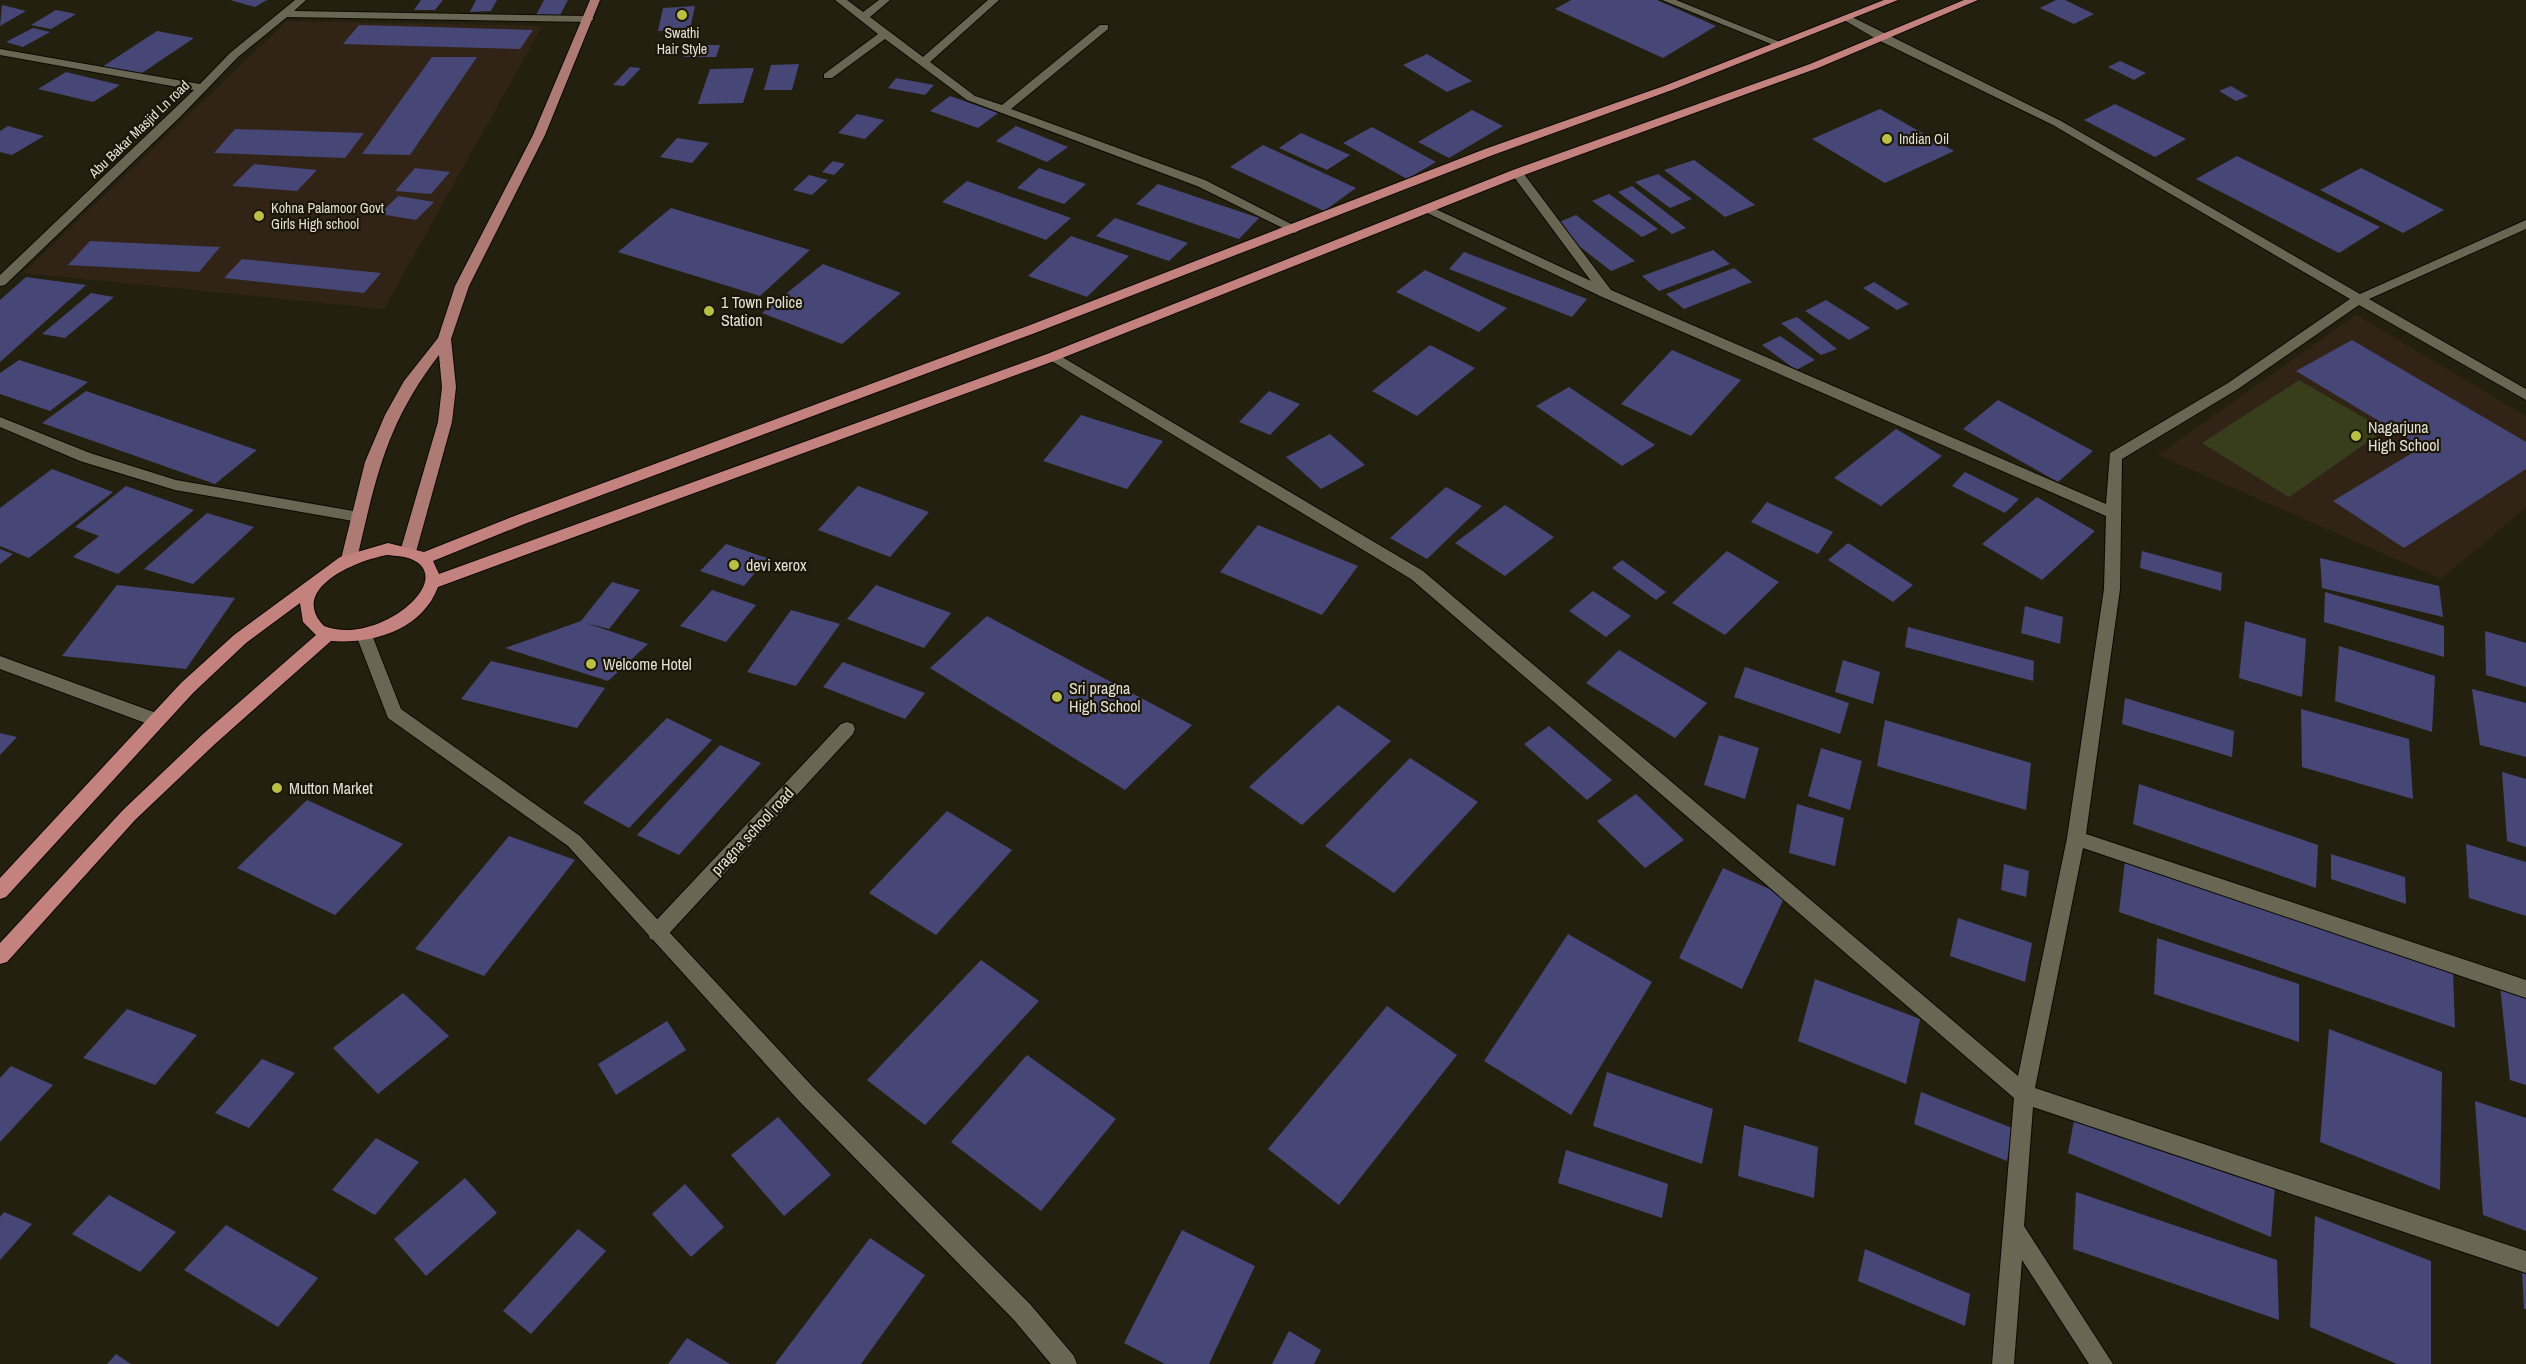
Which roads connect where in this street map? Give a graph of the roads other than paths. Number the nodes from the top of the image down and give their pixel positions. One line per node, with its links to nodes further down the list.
1 (301, 0): 9 (street, Abu Bakar Masjid Ln road)
2 (595, 0): 12 (main road)
3 (840, 0): 10 (street)
4 (885, 0): 10 (street)
5 (994, 0): 18 (street)
6 (1667, 0): 16 (street)
7 (1893, 0): 11 (highway)
8 (1973, 0): 15 (highway)
9 (284, 14): 12 (street); 20 (street, Abu Bakar Masjid Ln road)
10 (863, 18): 14 (street)
11 (1848, 18): 15 (street); 16 (highway)
12 (589, 19): 29 (main road)
13 (1104, 27): 21 (street)
14 (885, 34): 18 (street); 19 (street)
15 (1882, 38): 22 (highway); 28 (street)
16 (1780, 44): 25 (highway)
17 (0, 52): 20 (street)
18 (923, 63): 21 (street)
19 (828, 76)
20 (203, 88): 26 (street, Abu Bakar Masjid Ln road)
21 (1003, 110): 25 (street)
22 (1517, 173): 23 (highway); 27 (street)
23 (1425, 209): 27 (street); 30 (highway)
24 (2526, 224): 28 (street)
25 (1295, 229): 35 (highway)
26 (2, 278)
27 (1606, 293): 33 (street)
28 (2360, 299): 31 (street); 33 (street)
29 (444, 339): 34 (main road); 35 (main road)
30 (1052, 357): 38 (highway); 49 (street)
31 (2526, 395)
32 (0, 422): 34 (street)
33 (2114, 513): 44 (street)
34 (359, 517): 36 (main road)
35 (415, 556): 36 (highway); 38 (highway)
36 (349, 559): 37 (highway)
37 (318, 581): 39 (highway); 42 (highway)
38 (432, 584): 40 (highway)
39 (327, 635): 40 (highway); 47 (highway)
40 (364, 635): 46 (street)
41 (0, 662): 42 (street)
42 (156, 720): 45 (highway)
43 (847, 729): 46 (street, pragna school road)
44 (2076, 838): 48 (street); 49 (street)
45 (0, 891)
46 (657, 933): 52 (street)
47 (0, 956)
48 (2526, 989)
49 (2024, 1094): 50 (street); 51 (street)
50 (2014, 1229): 53 (street); 54 (street)
51 (2526, 1262)
52 (1066, 1364)
53 (2003, 1364)
54 (2102, 1364)

